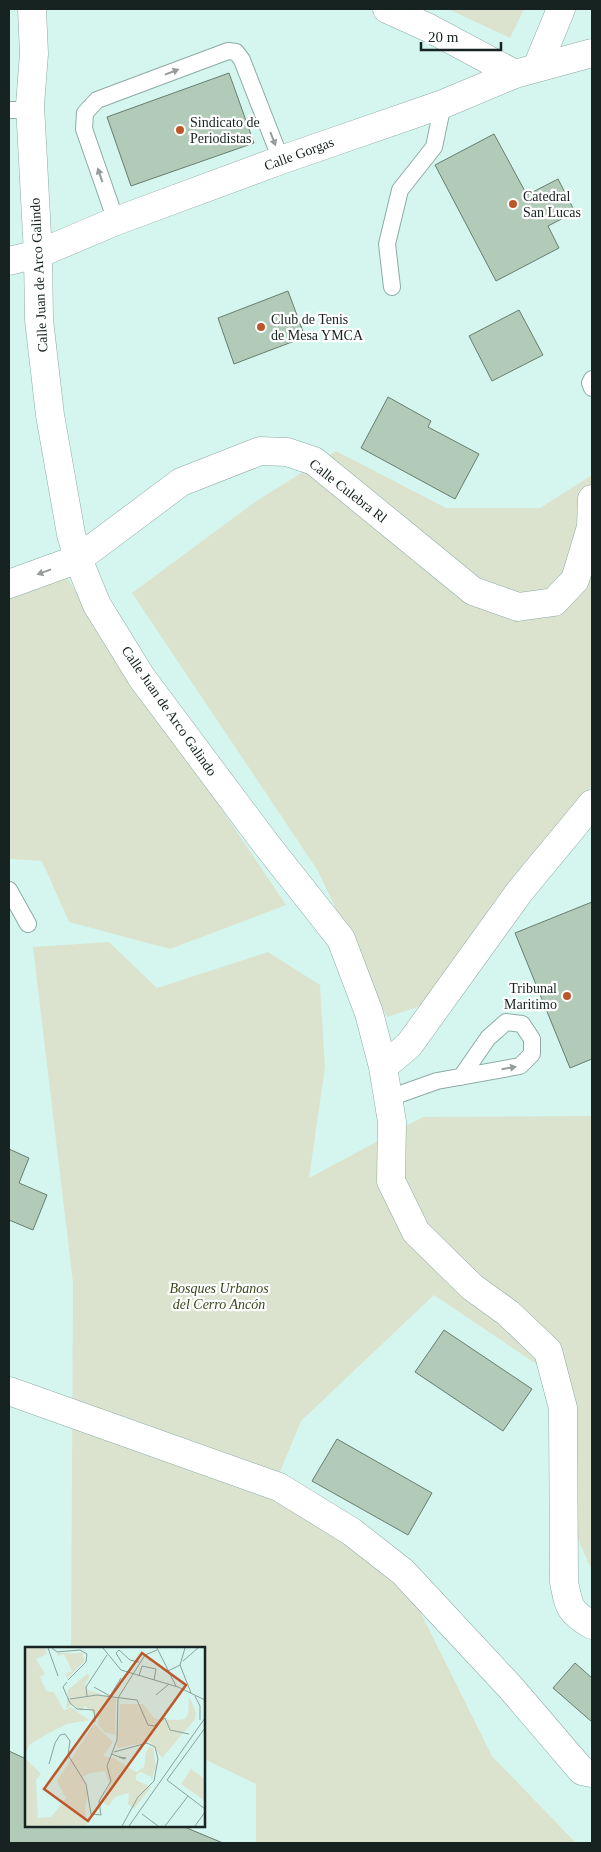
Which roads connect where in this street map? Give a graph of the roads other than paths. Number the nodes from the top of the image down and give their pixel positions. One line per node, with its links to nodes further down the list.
1 (32, 9): 7 (street, Calle Juan de Arco Galindo)
2 (387, 9): 5 (street)
3 (561, 9): 5 (street)
4 (592, 53): 5 (street, Calle Gorgas)
5 (526, 71): 6 (street, Calle Gorgas)
6 (443, 104): 8 (street, Calle Gorgas); 12 (lane)
7 (20, 108): 10 (street, Calle Juan de Arco Galindo)
8 (281, 160): 9 (street, Calle Gorgas); 9 (lane, one-way to 8)
9 (116, 221): 10 (street, Calle Gorgas)
10 (38, 254): 11 (street, Calle Gorgas); 16 (street, Calle Juan de Arco Galindo)
11 (9, 261)
12 (392, 287)
13 (592, 379): 14 (lane)
14 (592, 388)
15 (592, 499): 16 (street, Calle Culebra Rl)
16 (78, 559): 17 (street, Calle Culebra Rl, one-way to 17); 21 (street, Calle Juan de Arco Galindo)
17 (9, 584)
18 (592, 804): 21 (street)
19 (9, 890): 20 (lane)
20 (28, 924)
21 (383, 1067): 23 (street, Calle Juan de Arco Galindo)
22 (461, 1077): 23 (lane)
23 (388, 1098): 25 (street, Calle Juan de Arco Galindo)
24 (9, 1391): 26 (street)
25 (592, 1625)
26 (592, 1774)

